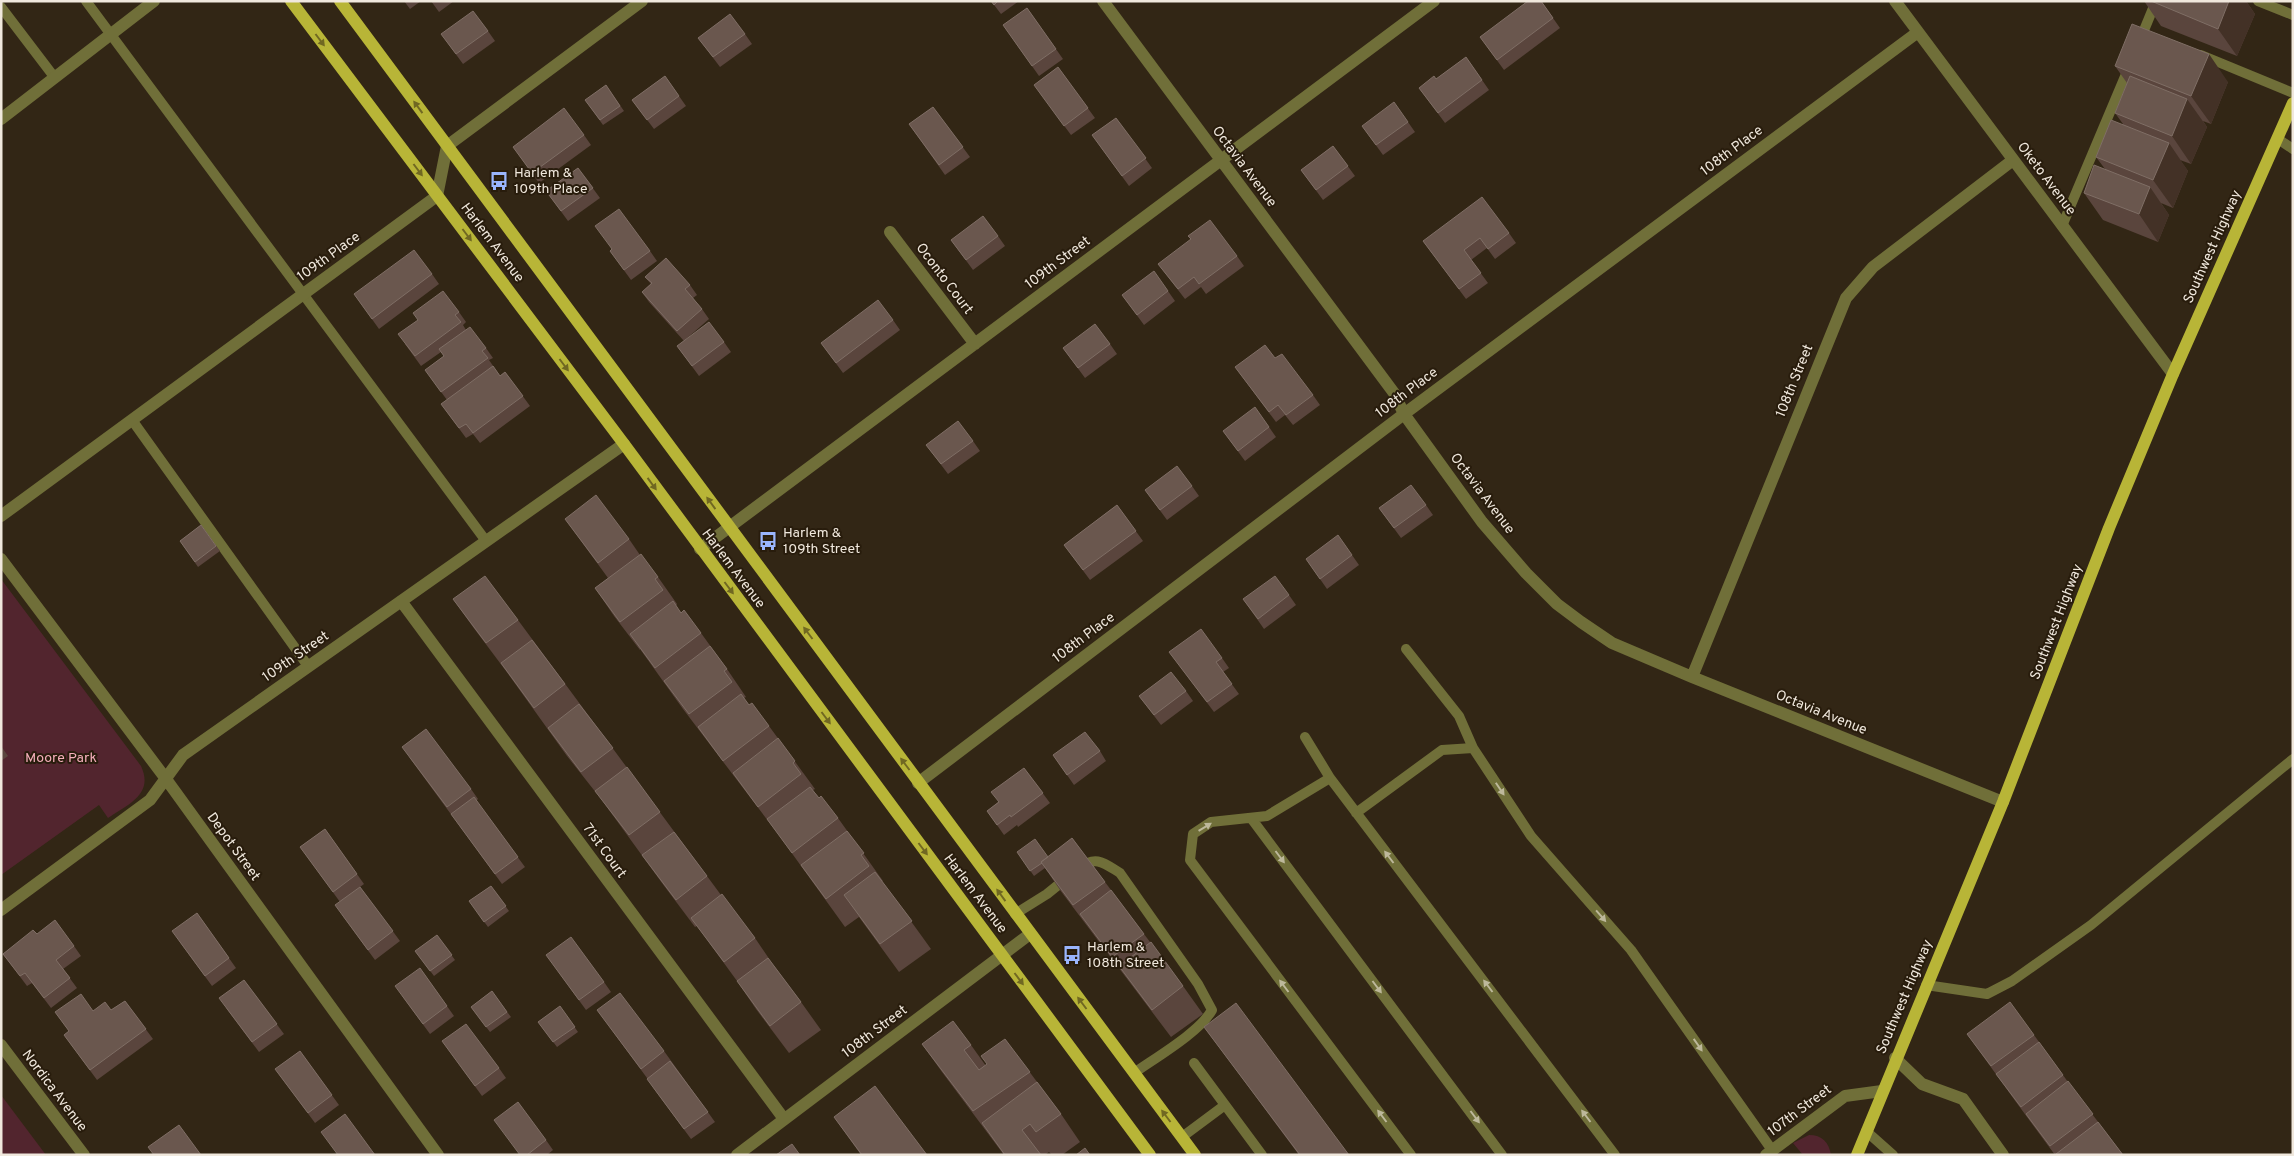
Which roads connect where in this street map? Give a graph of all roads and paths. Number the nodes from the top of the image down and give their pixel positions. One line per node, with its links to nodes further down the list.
1 (86, 1): 14 (lane)
2 (154, 1): 14 (street)
3 (291, 1): 25 (main road, Harlem Avenue, one-way to 25)
4 (340, 1): 21 (main road, Harlem Avenue, one-way to 4)
5 (642, 1): 21 (street)
6 (1102, 1): 24 (street, Octavia Avenue)
7 (1434, 1): 24 (street, 109th Street)
8 (1894, 1): 13 (street, Oketo Avenue)
9 (2156, 1): 26 (lane)
10 (2258, 1): 12 (lane)
11 (1, 6): 16 (lane)
12 (2293, 15)
13 (1918, 32): 23 (street, Oketo Avenue); 31 (street, 108th Place)
14 (111, 35): 16 (street); 28 (lane)
15 (2187, 50): 17 (lane)
16 (54, 78): 19 (street)
17 (2293, 92)
18 (2293, 103): 20 (main road, Southwest Highway)
19 (1, 119)
20 (2278, 139): 22 (lane); 30 (main road, Southwest Highway)
21 (448, 146): 25 (street); 35 (main road, Harlem Avenue, one-way to 21)
22 (2293, 149)
23 (2013, 160): 26 (street, Oketo Avenue); 42 (street, 108th Street)
24 (1220, 161): 29 (street, 109th Street); 31 (street, Octavia Avenue)
25 (437, 196): 28 (street, 109th Place); 33 (main road, Harlem Avenue, one-way to 33)
26 (2062, 226): 30 (street, Oketo Avenue)
27 (890, 232): 29 (street, Oconto Court)
28 (304, 295): 32 (street, 109th Place); 36 (lane)
29 (975, 344): 35 (street, 109th Street)
30 (2173, 374): 49 (main road, Southwest Highway)
31 (1404, 414): 42 (street, Octavia Avenue); 48 (street, 108th Place)
32 (132, 420): 34 (street, 109th Place); 41 (lane)
33 (624, 444): 36 (street, 109th Street); 37 (main road, Harlem Avenue, one-way to 37)
34 (1, 516)
35 (729, 527): 37 (street, 109th Street); 48 (main road, Harlem Avenue, one-way to 35)
36 (486, 541): 39 (street, 109th Street)
37 (700, 549): 55 (main road, Harlem Avenue, one-way to 55)
38 (1, 559): 47 (street, Depot Street)
39 (401, 601): 41 (street, 109th Street); 63 (street, 71st Court)
40 (1406, 649): 44 (lane)
41 (308, 666): 47 (street, 109th Street)
42 (1692, 677): 49 (street, Octavia Avenue)
43 (1305, 738): 46 (lane)
44 (1473, 748): 50 (lane); 66 (lane, one-way to 66)
45 (2293, 759): 56 (lane)
46 (1330, 778): 50 (lane); 51 (lane)
47 (166, 779): 52 (street, 109th Street); 68 (street, Depot Street)
48 (918, 782): 53 (main road, Harlem Avenue, one-way to 48)
49 (2003, 802): 56 (main road, Southwest Highway)
50 (1356, 813): 75 (lane, one-way to 50)
51 (1251, 818): 73 (lane, one-way to 51); 74 (lane, one-way to 74)
52 (1, 910)
53 (1015, 914): 54 (main road, Harlem Avenue); 60 (lane)
54 (1030, 934): 55 (street, 108th Street); 60 (main road, Harlem Avenue, one-way to 54)
55 (1002, 955): 63 (street, 108th Street); 70 (main road, Harlem Avenue, one-way to 70)
56 (1926, 986): 58 (main road, Southwest Highway)
57 (1, 1045): 67 (street, Nordica Avenue)
58 (1895, 1058): 61 (main road, Southwest Highway); 78 (street)
59 (1194, 1063): 62 (lane)
60 (1134, 1073): 65 (main road, Harlem Avenue, one-way to 60)
61 (1882, 1091): 64 (main road, Southwest Highway); 66 (street, 107th Street)
62 (1225, 1104): 65 (lane); 72 (lane)
63 (784, 1119): 69 (street, 108th Street)
64 (1866, 1131): 76 (main road, Southwest Highway); 77 (lane)
65 (1182, 1137): 71 (main road, Harlem Avenue)
66 (1769, 1152)
67 (84, 1155)
68 (438, 1155)
69 (737, 1155)
70 (1150, 1155)
71 (1195, 1155)
72 (1262, 1155)
73 (1412, 1155)
74 (1502, 1155)
75 (1615, 1155)
76 (1857, 1155)
77 (1893, 1155)
78 (2003, 1155)

